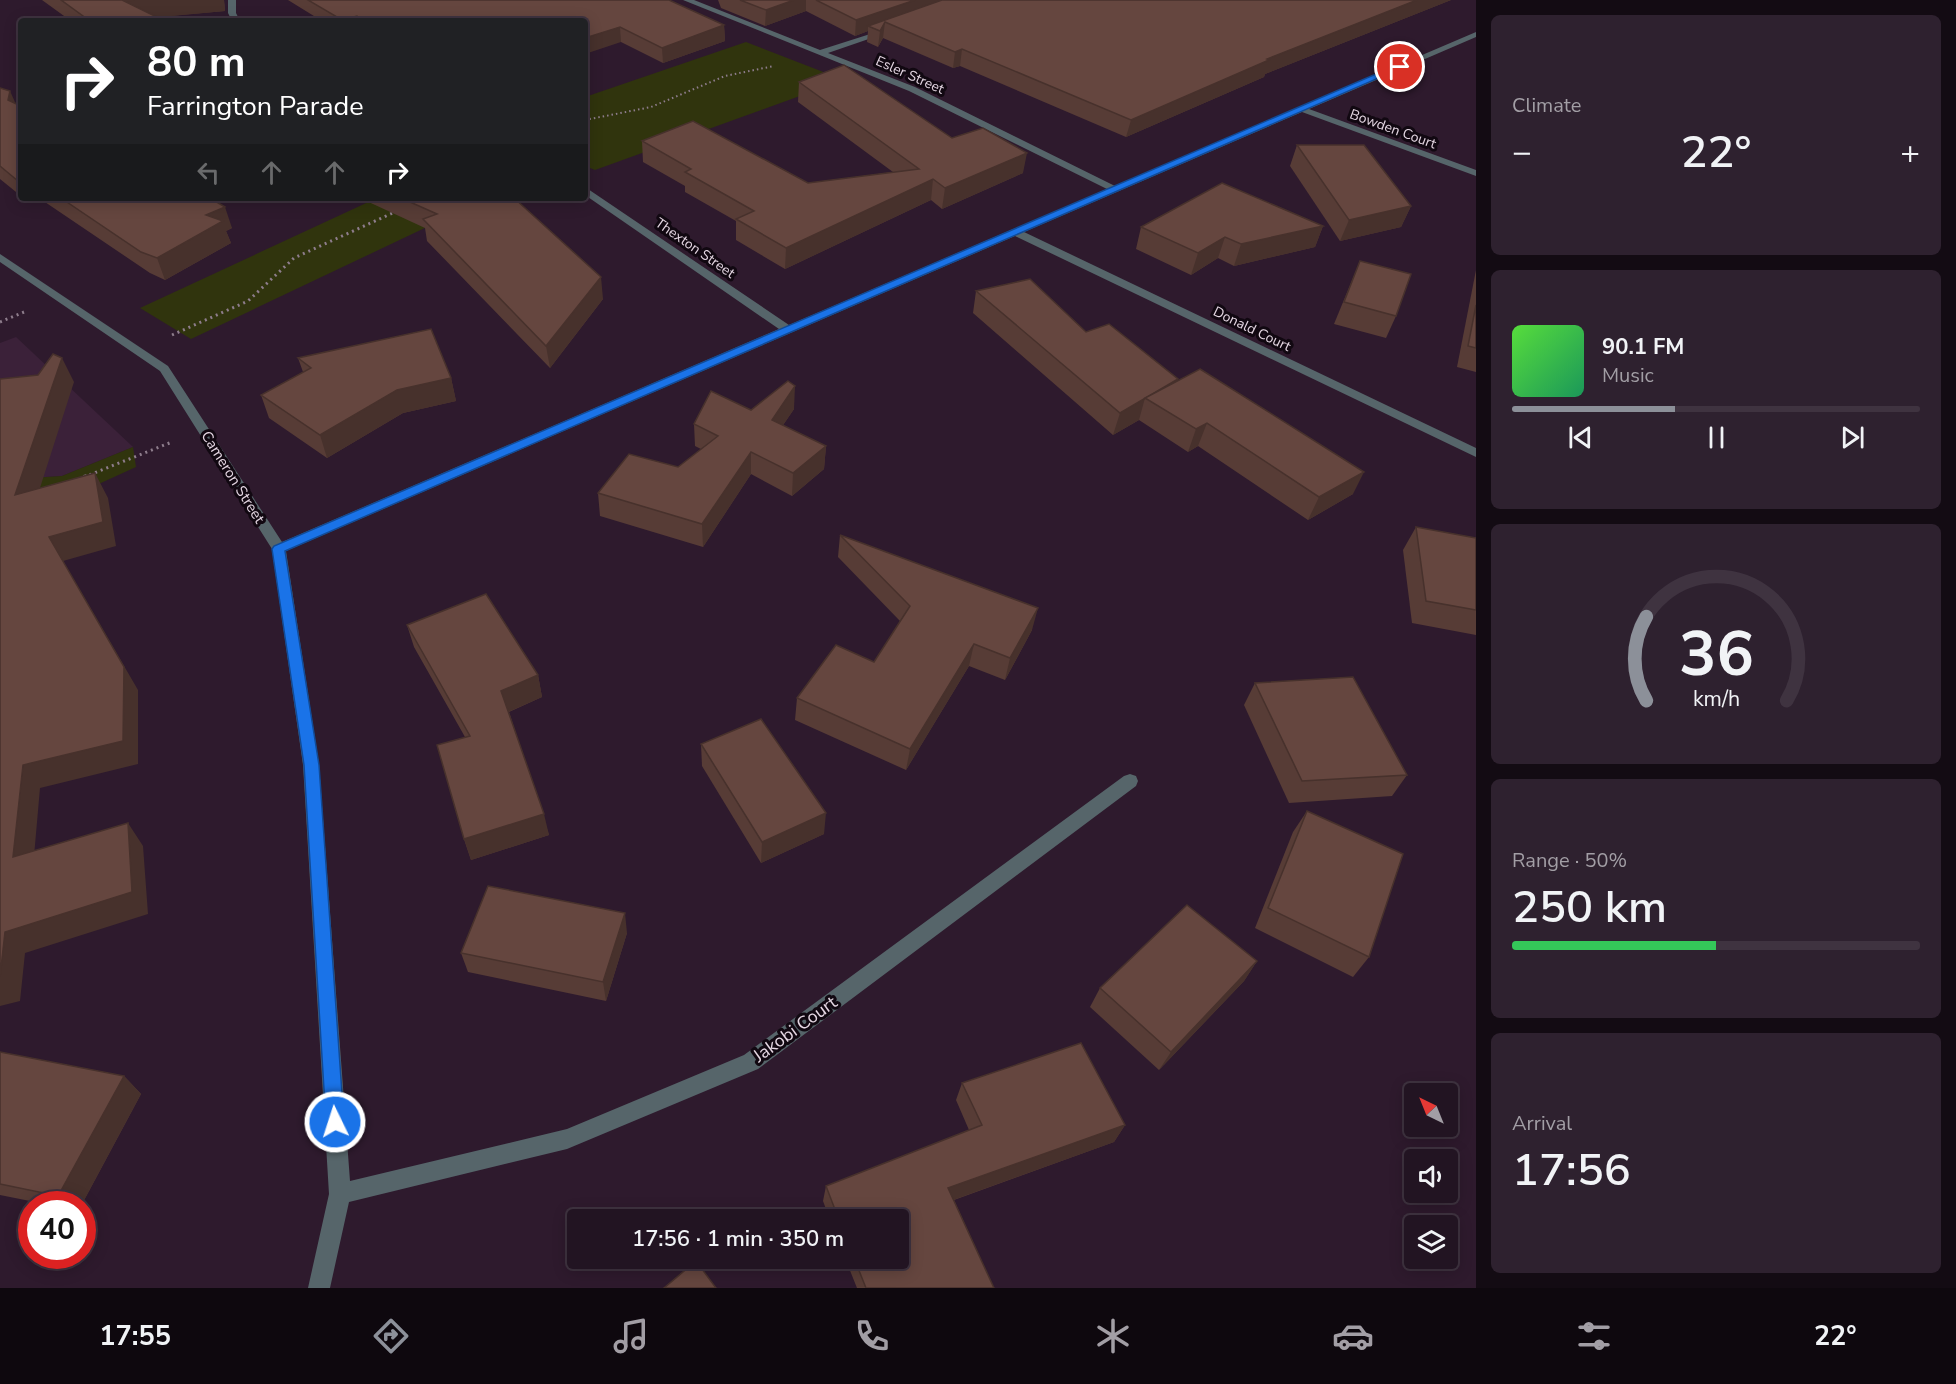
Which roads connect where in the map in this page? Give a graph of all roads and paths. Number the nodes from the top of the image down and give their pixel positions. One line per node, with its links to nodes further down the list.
1 (232, 0): 3 (street)
2 (687, 0): 6 (street, Esler Street)
3 (234, 18)
4 (898, 26): 6 (street)
5 (1476, 34): 7 (street)
6 (822, 52): 8 (path); 10 (street, Esler Street)
7 (1301, 109): 9 (street, Bowden Court); 10 (street)
8 (588, 119)
9 (1476, 173)
10 (1116, 190): 13 (street)
11 (588, 192): 15 (street, Thexton Street)
12 (405, 207): 16 (path)
13 (1015, 232): 15 (street); 18 (street, Donald Court)
14 (0, 257): 16 (street, Cameron Street)
15 (788, 330): 20 (street)
16 (138, 351): 17 (street, Cameron Street)
17 (203, 429): 19 (path); 20 (street, Cameron Street)
18 (1476, 453)
19 (82, 478)
20 (279, 549): 22 (street, Cameron Street)
21 (1130, 781): 22 (street, Jakobi Court)
22 (340, 1194): 23 (street, Cameron Street)
23 (319, 1288)

